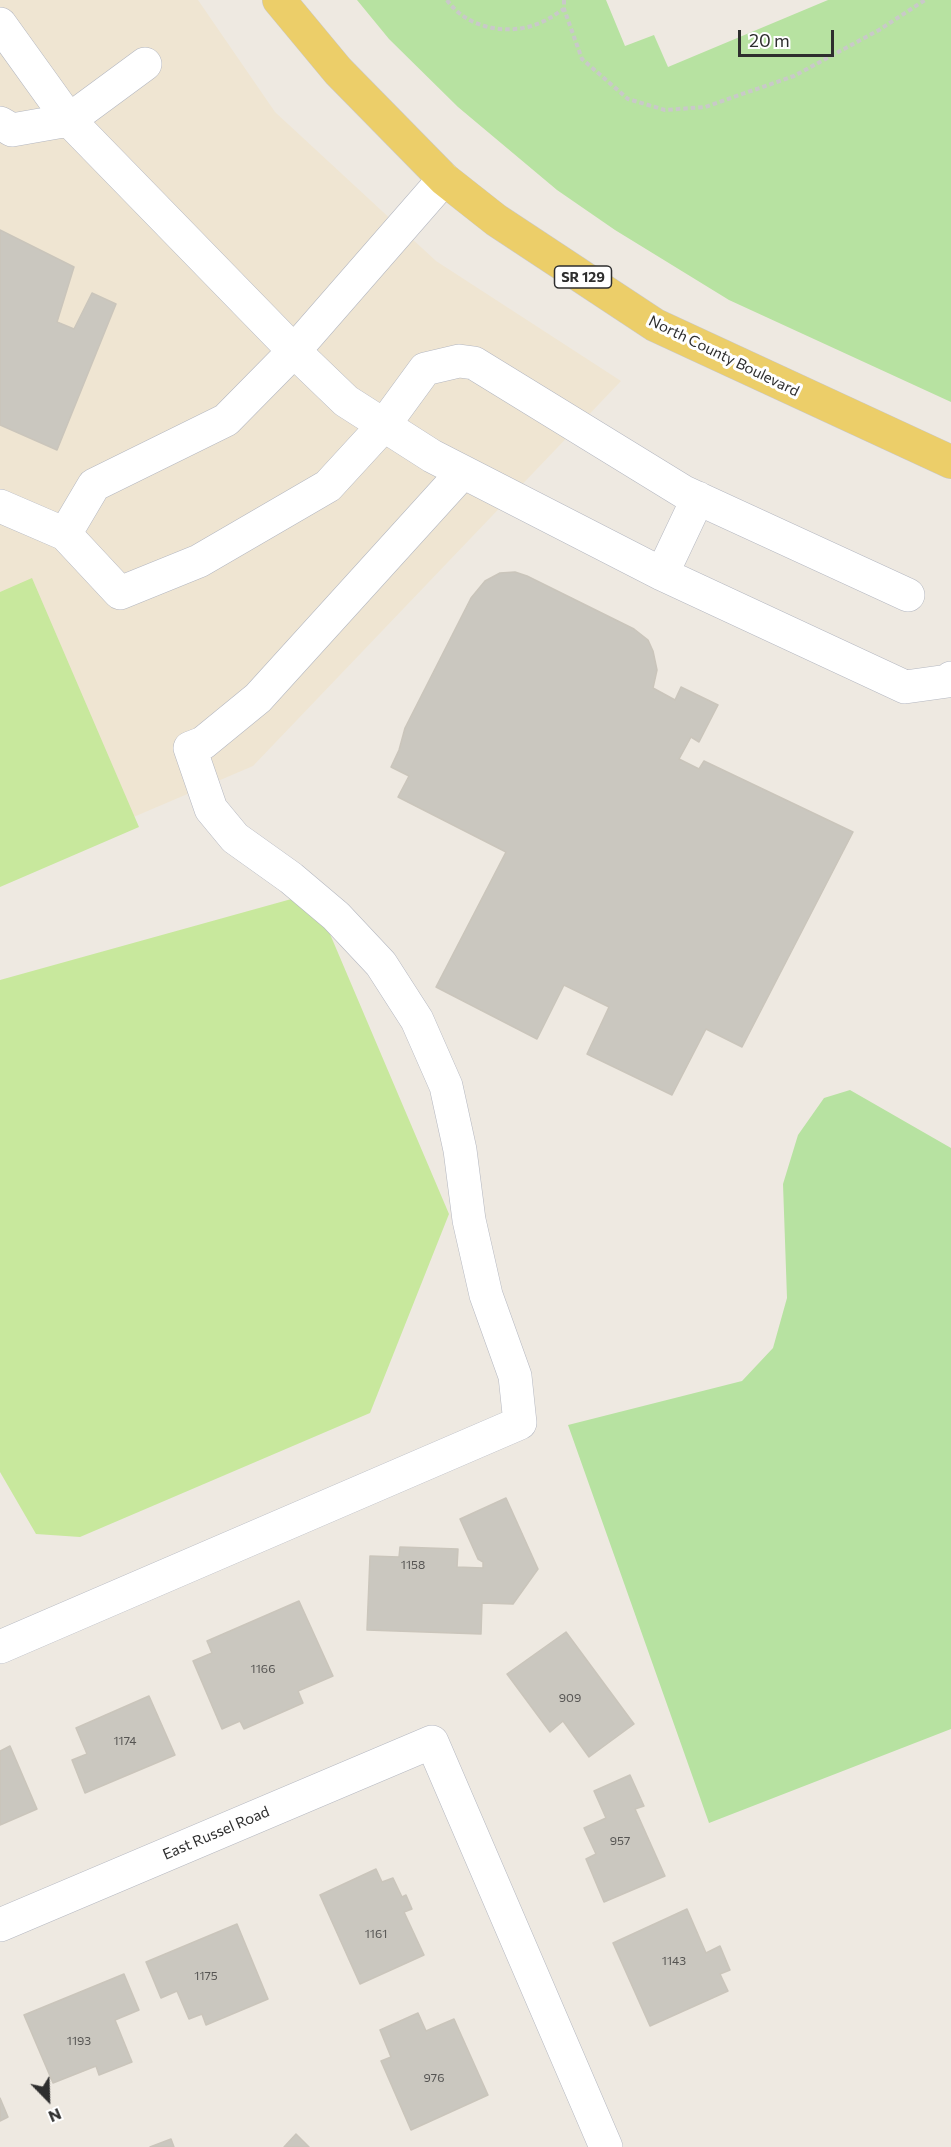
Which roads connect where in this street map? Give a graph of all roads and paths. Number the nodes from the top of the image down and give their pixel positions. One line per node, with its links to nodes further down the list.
1 (279, 0): 10 (main road, North County Boulevard / SR 129)
2 (447, 0): 5 (path)
3 (564, 0): 5 (path)
4 (925, 0): 5 (path)
5 (564, 9)
6 (0, 24): 8 (street)
7 (145, 64): 8 (street)
8 (69, 120): 9 (street); 11 (street)
9 (0, 123)
10 (444, 179): 11 (street); 13 (main road, North County Boulevard / SR 129)
11 (294, 351): 12 (street); 17 (street)
12 (384, 425): 14 (street); 15 (street); 17 (street)
13 (951, 462)
14 (464, 472): 18 (street); 21 (street)
15 (698, 498): 18 (street); 19 (street)
16 (0, 506): 17 (street)
17 (65, 534)
18 (662, 574): 20 (street)
19 (908, 595)
20 (951, 678)
21 (0, 1647)
22 (0, 1925): 23 (street, East Russel Road)
23 (606, 2147)

